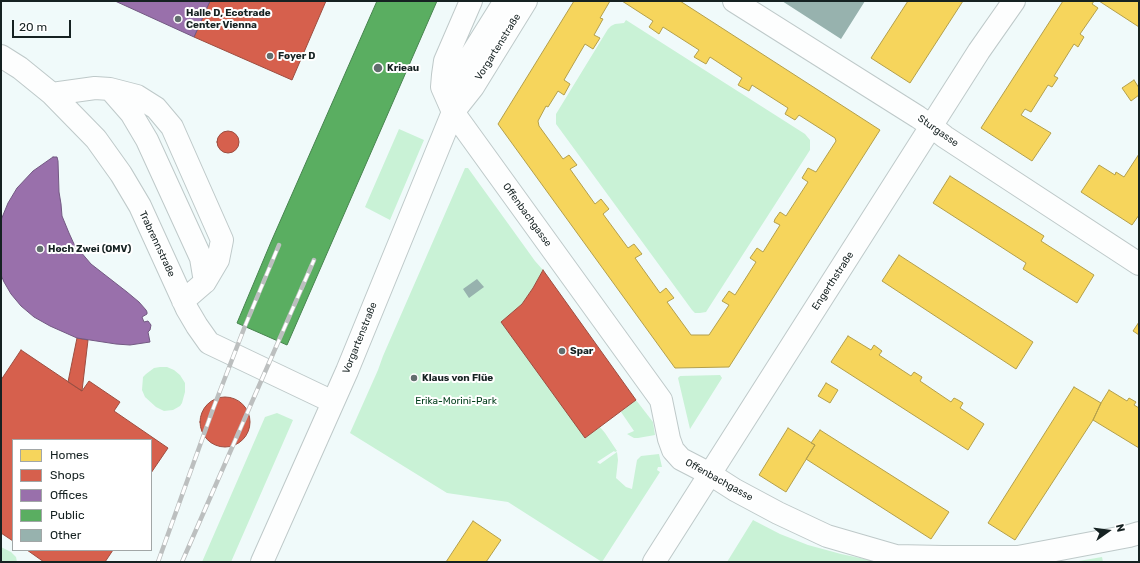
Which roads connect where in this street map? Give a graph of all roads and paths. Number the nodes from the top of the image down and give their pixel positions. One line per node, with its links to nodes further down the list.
1 (471, 1): 8 (street, Offenbachgasse)
2 (505, 1): 8 (street, Vorgartenstraße)
3 (526, 1): 8 (street, Vorgartenstraße)
4 (734, 1): 9 (street, Sturgasse)
5 (1014, 1): 9 (street, Engerthstraße)
6 (1, 56): 7 (street, Trabrennstraße)
7 (52, 94): 11 (street, Trabrennstraße); 11 (street)
8 (453, 112): 12 (street, Vorgartenstraße); 13 (street, Offenbachgasse)
9 (931, 126): 10 (street, Sturgasse); 13 (street, Engerthstraße)
10 (1139, 264)
11 (183, 301): 12 (street, Trabrennstraße)
12 (333, 402): 15 (street, Vorgartenstraße)
13 (710, 474): 14 (street, Offenbachgasse); 16 (street, Engerthstraße)
14 (1139, 533)
15 (262, 562)
16 (654, 562)

